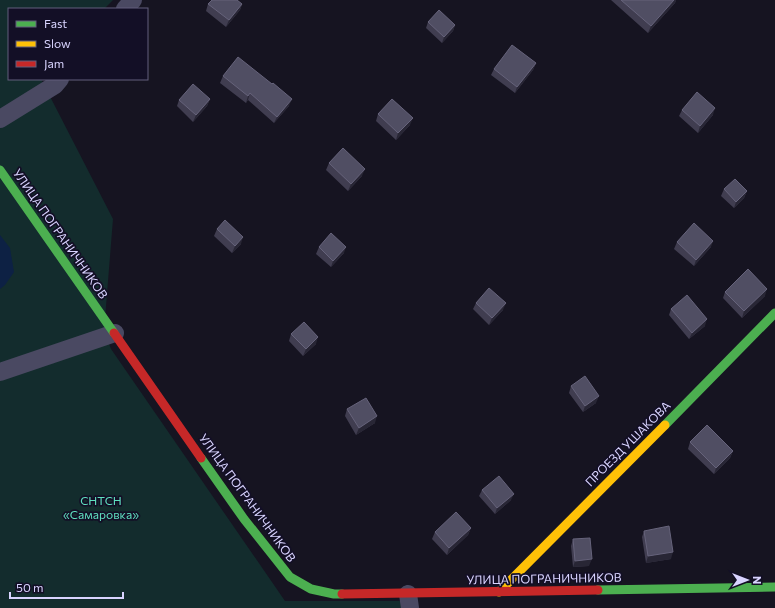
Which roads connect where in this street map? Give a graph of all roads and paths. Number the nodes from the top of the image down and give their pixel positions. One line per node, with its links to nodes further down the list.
1 (133, 0): 2 (street)
2 (126, 8)
3 (59, 80): 4 (street)
4 (0, 119)
5 (0, 170): 7 (street, УЛИЦА ПОГРАНИЧНИКОВ)
6 (775, 313): 10 (street, ПРОЕЗД УШАКОВА)
7 (115, 333): 8 (street); 11 (street, УЛИЦА ПОГРАНИЧНИКОВ)
8 (0, 372)
9 (775, 587): 10 (street, УЛИЦА ПОГРАНИЧНИКОВ)
10 (499, 592): 11 (street, УЛИЦА ПОГРАНИЧНИКОВ)
11 (409, 601)

